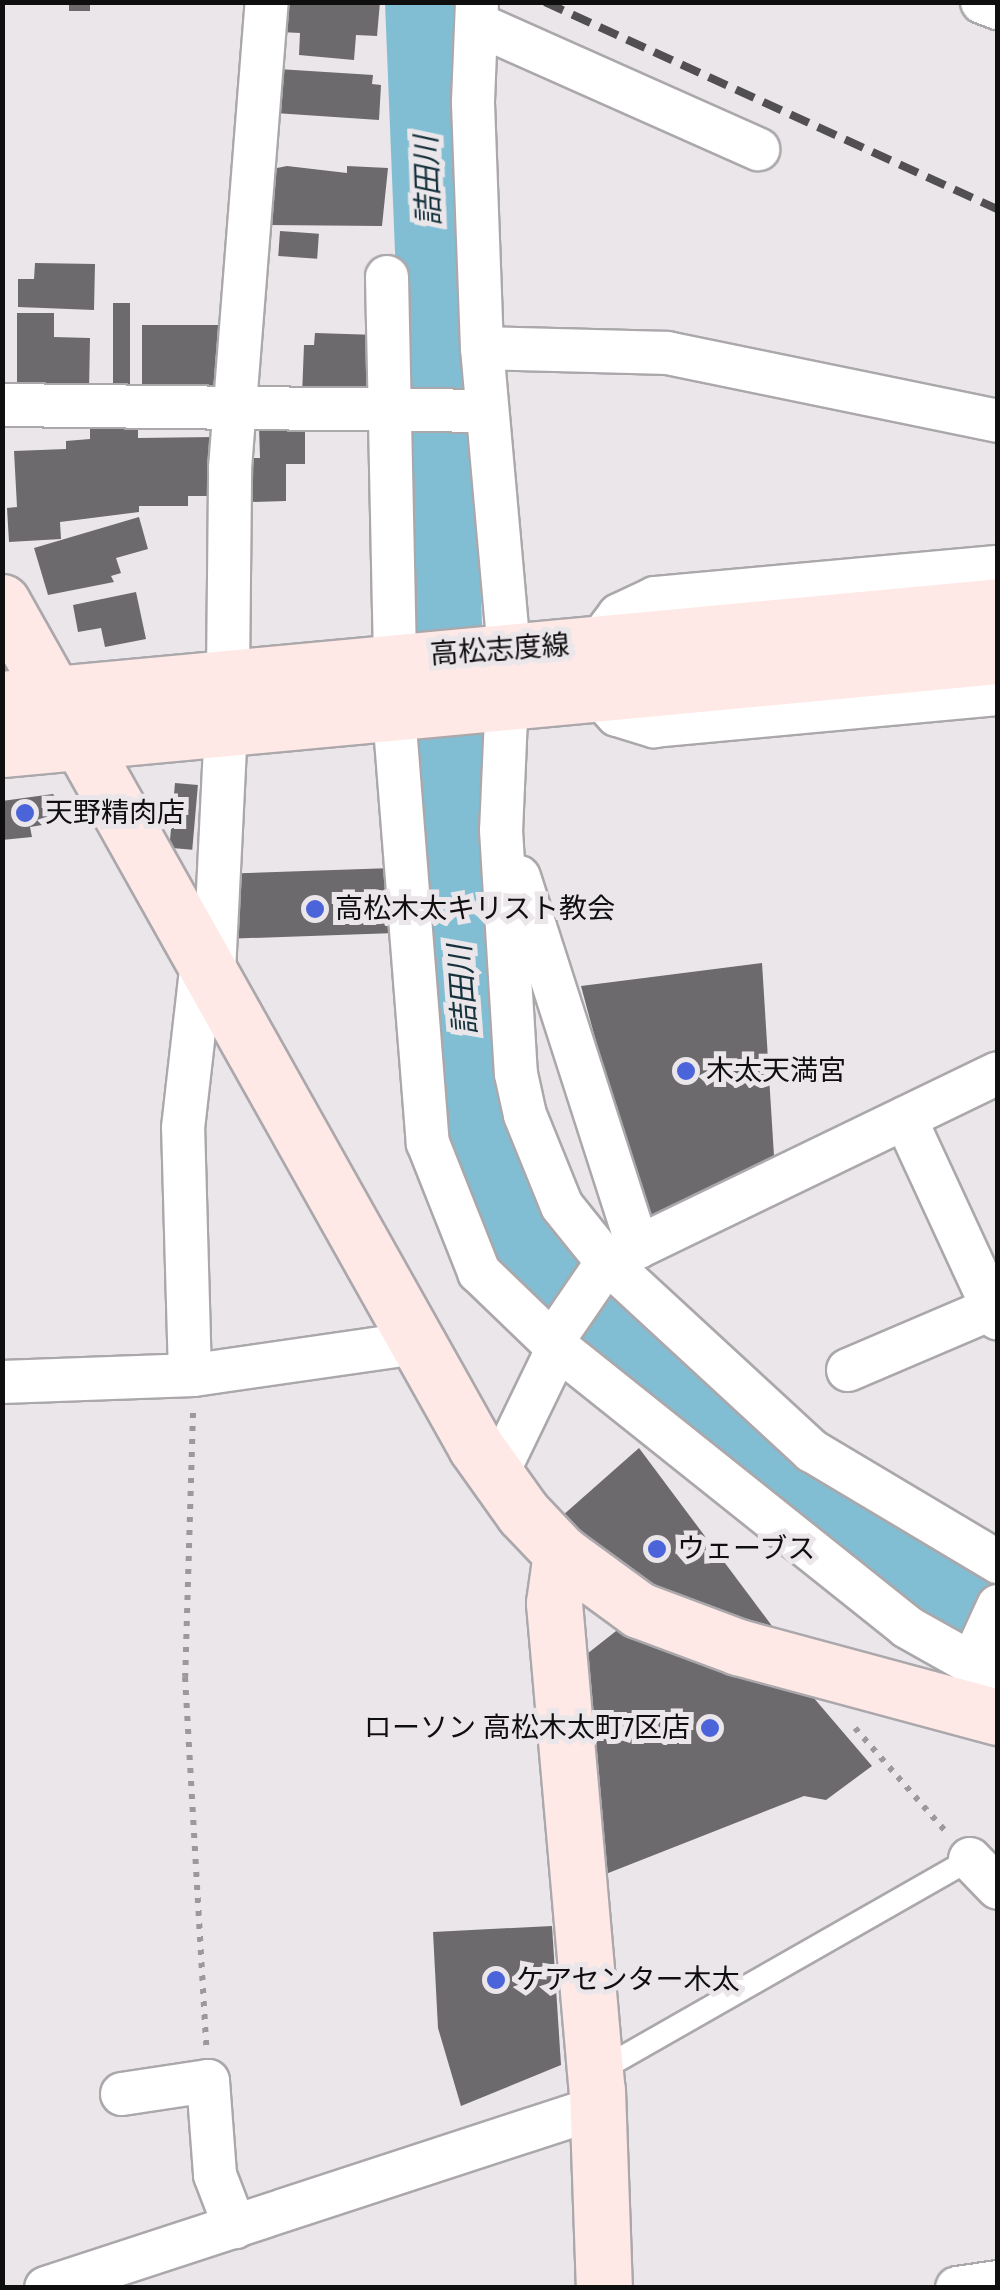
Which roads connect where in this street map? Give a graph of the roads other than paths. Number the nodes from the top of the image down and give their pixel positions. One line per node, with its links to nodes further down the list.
1 (266, 2): 9 (street)
2 (982, 2): 3 (street)
3 (998, 8)
4 (477, 13): 5 (street); 7 (street)
5 (758, 150)
6 (388, 277): 11 (street)
7 (482, 348): 10 (street); 12 (street)
8 (2, 405): 9 (street)
9 (235, 411): 11 (street); 20 (street)
10 (487, 411): 11 (street); 16 (street)
11 (392, 415): 18 (street)
12 (998, 421)
13 (998, 567): 19 (street)
14 (2, 602): 22 (street)
15 (998, 606): 19 (street, 高松志度線)
16 (500, 649): 18 (street, 高松志度線); 19 (street, 高松志度線); 23 (street)
17 (998, 656): 19 (street, 高松志度線)
18 (402, 657): 20 (street, 高松志度線)
19 (598, 669): 21 (street); 23 (street, 高松志度線)
20 (228, 673): 22 (street, 高松志度線)
21 (998, 694)
22 (28, 696): 26 (street)
23 (500, 705): 24 (street, 高松志度線); 28 (street)
24 (404, 714): 25 (street, 高松志度線); 34 (street)
25 (226, 728): 26 (street, 高松志度線); 29 (street)
26 (83, 742): 27 (street, 高松志度線); 29 (street)
27 (2, 749)
28 (501, 830): 32 (street); 32 (street)
29 (208, 963): 35 (street); 37 (street)
30 (998, 1073): 31 (street)
31 (905, 1118): 32 (street); 33 (street)
32 (616, 1262): 34 (street); 41 (street)
33 (996, 1311): 36 (street)
34 (559, 1340): 39 (street); 43 (street)
35 (417, 1343): 37 (street); 39 (street)
36 (848, 1370)
37 (192, 1375): 38 (street)
38 (2, 1382)
39 (496, 1476): 40 (street)
40 (561, 1554): 44 (street); 46 (street)
41 (998, 1562)
42 (998, 1606): 43 (street)
43 (983, 1663)
44 (998, 1718)
45 (984, 1874): 46 (lane)
46 (595, 2091): 48 (street); 51 (street)
47 (122, 2094): 48 (street)
48 (235, 2227): 50 (street)
49 (998, 2282): 52 (street)
50 (46, 2288)
51 (604, 2288)
52 (957, 2288)

